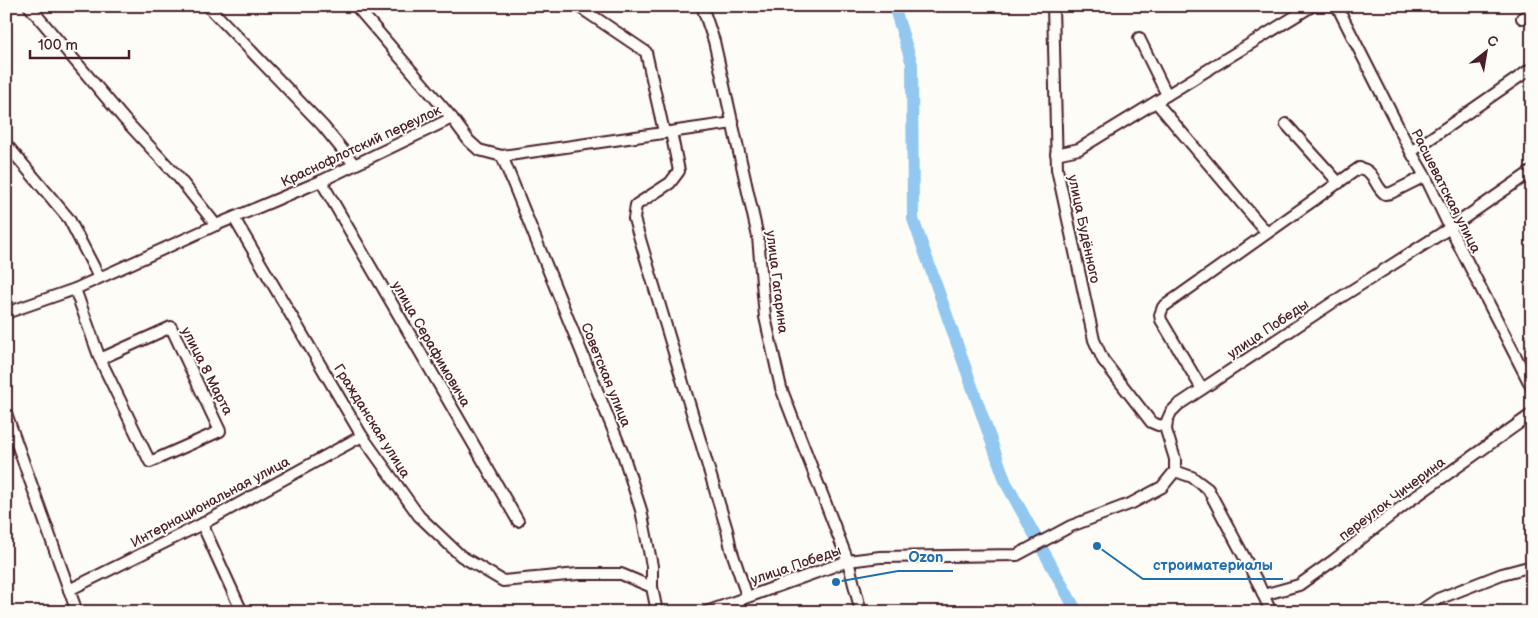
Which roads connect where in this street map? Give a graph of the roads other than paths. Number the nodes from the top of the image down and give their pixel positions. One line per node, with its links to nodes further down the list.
1 (29, 6): 29 (street)
2 (208, 6): 23 (street)
3 (356, 6): 15 (street)
4 (578, 6): 18 (street)
5 (702, 6): 16 (street, улица Гагарина)
6 (1053, 6): 21 (street, улица Будённого)
7 (1312, 6): 13 (street)
8 (1337, 6): 20 (street, Расшеватская улица)
9 (1532, 13): 10 (street)
10 (1522, 18)
11 (1139, 38): 13 (street)
12 (1532, 68): 20 (street)
13 (1167, 95): 14 (street)
14 (1156, 102): 21 (street); 31 (street)
15 (452, 118): 22 (street, Краснофлотский переулок); 23 (street, Краснофлотский переулок)
16 (733, 123): 18 (street, Краснофлотский переулок); 45 (street, улица Гагарина)
17 (1286, 124): 27 (street)
18 (667, 132): 22 (street, Краснофлотский переулок); 50 (street)
19 (6, 144): 32 (street)
20 (1411, 152): 25 (street, Расшеватская улица)
21 (1056, 154): 40 (street, улица Будённого)
22 (502, 156): 47 (street, Советская улица)
23 (354, 164): 26 (street, Краснофлотский переулок)
24 (1532, 171): 30 (street, улица Победы)
25 (1426, 176): 27 (street); 30 (street, Расшеватская улица)
26 (321, 180): 28 (street, Краснофлотский переулок); 43 (street, улица Серафимовича)
27 (1339, 183): 31 (street)
28 (234, 218): 29 (street, Краснофлотский переулок); 41 (street, Гражданская улица)
29 (216, 225): 32 (street, Краснофлотский переулок)
30 (1450, 228): 36 (street, Расшеватская улица); 37 (street, улица Победы)
31 (1267, 234): 37 (street)
32 (99, 277): 33 (street, Краснофлотский переулок)
33 (75, 289): 34 (street, Краснофлотский переулок); 35 (street, улица 8 Марта)
34 (6, 313)
35 (100, 359): 35 (street, улица 8 Марта)
36 (1532, 388)
37 (1202, 389): 40 (street, улица Победы)
38 (6, 413): 48 (street)
39 (1532, 414): 49 (street, переулок Чичерина)
40 (1166, 426): 42 (street)
41 (362, 436): 44 (street, Интернациональная улица); 47 (street, Гражданская улица)
42 (1175, 471): 45 (street, улица Победы); 49 (street)
43 (518, 521)
44 (202, 524): 48 (street, Интернациональная улица); 52 (street)
45 (848, 561): 50 (street, улица Победы); 55 (street, улица Гагарина)
46 (1532, 566): 57 (street)
47 (652, 587): 53 (street, Советская улица)
48 (69, 590): 51 (street)
49 (1263, 595): 56 (street)
50 (747, 596): 54 (street, улица Победы)
51 (77, 612)
52 (242, 612)
53 (657, 612)
54 (706, 612)
55 (861, 612)
56 (1271, 612)
57 (1419, 612)

